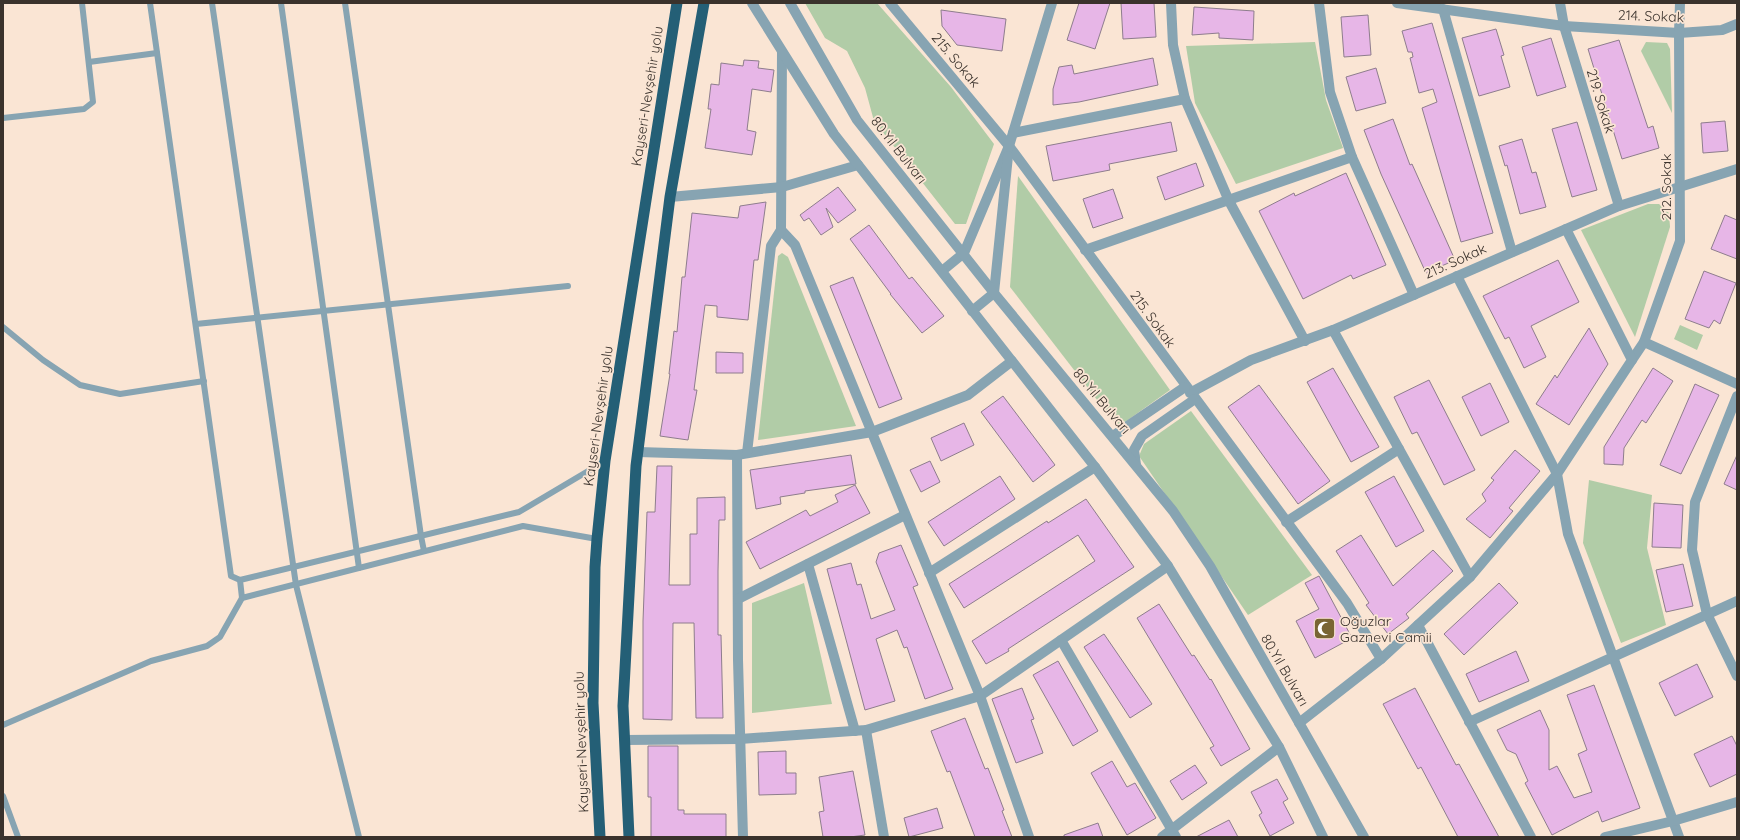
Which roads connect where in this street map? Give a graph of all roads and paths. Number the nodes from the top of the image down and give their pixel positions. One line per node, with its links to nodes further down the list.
1 (82, 3): 23 (lane)
2 (150, 3): 21 (lane)
3 (212, 3): 49 (lane)
4 (281, 3): 47 (lane)
5 (345, 3): 46 (lane)
6 (677, 3): 66 (highway, Kayseri-Nevşehir yolu)
7 (704, 3): 33 (highway)
8 (752, 3): 22 (street)
9 (790, 3): 40 (street, 80.Yıl Bulvarı)
10 (890, 3): 27 (street, 215. Sokak)
11 (1052, 3): 26 (street)
12 (1171, 3): 24 (street)
13 (1319, 3): 28 (street)
14 (1397, 3): 17 (street, 214. Sokak)
15 (1560, 3): 19 (street, 219. Sokak)
16 (1680, 3): 20 (street, 212. Sokak)
17 (1443, 9): 19 (street, 214. Sokak); 39 (street)
18 (1737, 24): 20 (street, 214. Sokak)
19 (1564, 26): 20 (street, 214. Sokak); 35 (street, 219. Sokak)
20 (1679, 33): 31 (street, 212. Sokak)
21 (157, 52): 23 (lane); 50 (lane)
22 (782, 52): 29 (street); 32 (street)
23 (89, 62): 25 (lane)
24 (1185, 99): 26 (street); 34 (street)
25 (3, 118)
26 (1013, 133): 27 (street)
27 (1009, 146): 38 (street, 215. Sokak); 40 (street); 44 (street)
28 (1352, 157): 34 (street); 45 (street)
29 (858, 165): 32 (street); 41 (street)
30 (1735, 171): 31 (street, 213. Sokak)
31 (1680, 186): 35 (street, 213. Sokak); 54 (street, 212. Sokak)
32 (782, 187): 33 (street); 37 (street)
33 (670, 197): 64 (highway)
34 (1230, 201): 38 (street); 53 (street)
35 (1619, 206): 36 (street, 213. Sokak)
36 (1566, 229): 39 (street, 213. Sokak); 55 (street)
37 (781, 230): 61 (street); 65 (street)
38 (1085, 250): 59 (street, 215. Sokak)
39 (1512, 252): 42 (street, 213. Sokak)
40 (964, 253): 41 (street); 44 (street, 80.Yıl Bulvarı)
41 (942, 271): 48 (street)
42 (1457, 276): 45 (street, 213. Sokak); 69 (street)
43 (568, 286): 46 (lane)
44 (994, 293): 48 (street); 62 (street, 80.Yıl Bulvarı)
45 (1414, 295): 52 (street, 213. Sokak)
46 (388, 305): 47 (lane); 72 (lane)
47 (324, 311): 49 (lane); 74 (lane)
48 (972, 311): 56 (street)
49 (257, 318): 50 (lane); 78 (lane)
50 (196, 324): 57 (lane)
51 (3, 327): 57 (lane)
52 (1334, 330): 53 (street, 213. Sokak); 63 (street)
53 (1305, 341): 59 (street, 213. Sokak)
54 (1644, 342): 55 (street, 212. Sokak); 58 (street)
55 (1632, 360): 69 (street, 212. Sokak)
56 (1012, 361): 61 (street); 68 (street)
57 (204, 381): 82 (lane)
58 (1737, 384)
59 (1190, 393): 62 (street, 213. Sokak); 67 (street, 213. Sokak); 71 (street, 215. Sokak)
60 (1737, 396): 87 (street)
61 (872, 432): 65 (street); 70 (street)
62 (1113, 436): 67 (street, 80.Yıl Bulvarı)
63 (1399, 449): 71 (street); 81 (street)
64 (638, 452): 65 (street); 100 (highway)
65 (742, 454): 85 (street)
66 (605, 461): 72 (lane); 73 (highway, Kayseri-Nevşehir yolu)
67 (1136, 465): 95 (street, 80.Yıl Bulvarı)
68 (1095, 466): 77 (street); 80 (street)
69 (1557, 474): 81 (street, 212. Sokak); 90 (street)
70 (905, 515): 76 (street); 80 (street)
71 (1286, 522): 91 (street, 215. Sokak)
72 (420, 536): 74 (lane); 75 (lane)
73 (597, 539): 75 (lane); 108 (highway, Kayseri-Nevşehir yolu)
74 (357, 551): 78 (lane); 79 (lane)
75 (424, 551): 79 (lane)
76 (808, 564): 85 (street); 98 (street)
77 (1168, 566): 89 (street); 101 (street)
78 (293, 567): 82 (lane); 83 (lane)
79 (359, 568): 83 (lane)
80 (929, 573): 93 (street)
81 (1470, 577): 88 (street, 212. Sokak)
82 (240, 580): 84 (lane)
83 (296, 585): 84 (lane); 107 (lane)
84 (242, 598): 96 (lane)
85 (738, 599): 99 (street)
86 (1737, 601): 87 (street)
87 (1707, 614): 90 (street); 92 (street)
88 (1418, 625): 91 (street, 212. Sokak); 94 (street)
89 (1061, 640): 93 (street); 105 (street)
90 (1612, 657): 94 (street); 104 (street)
91 (1382, 659): 95 (street, 212. Sokak)
92 (1737, 676)
93 (980, 696): 97 (street); 112 (street)
94 (1469, 722): 116 (street)
95 (1299, 723): 115 (street, 80.Yıl Bulvarı)
96 (3, 725)
97 (866, 730): 98 (street); 111 (street)
98 (854, 731): 99 (street)
99 (740, 739): 100 (street); 110 (street)
100 (625, 740): 109 (highway)
101 (1279, 747): 105 (street); 114 (street)
102 (3, 796): 106 (lane)
103 (1737, 802): 104 (street)
104 (1673, 821): 117 (street); 118 (street)
105 (1175, 834): 113 (street)
106 (18, 837)
107 (359, 837)
108 (600, 837)
109 (629, 837)
110 (743, 837)
111 (884, 837)
112 (1029, 837)
113 (1162, 837)
114 (1323, 837)
115 (1364, 837)
116 (1531, 837)
117 (1604, 837)
118 (1679, 837)

